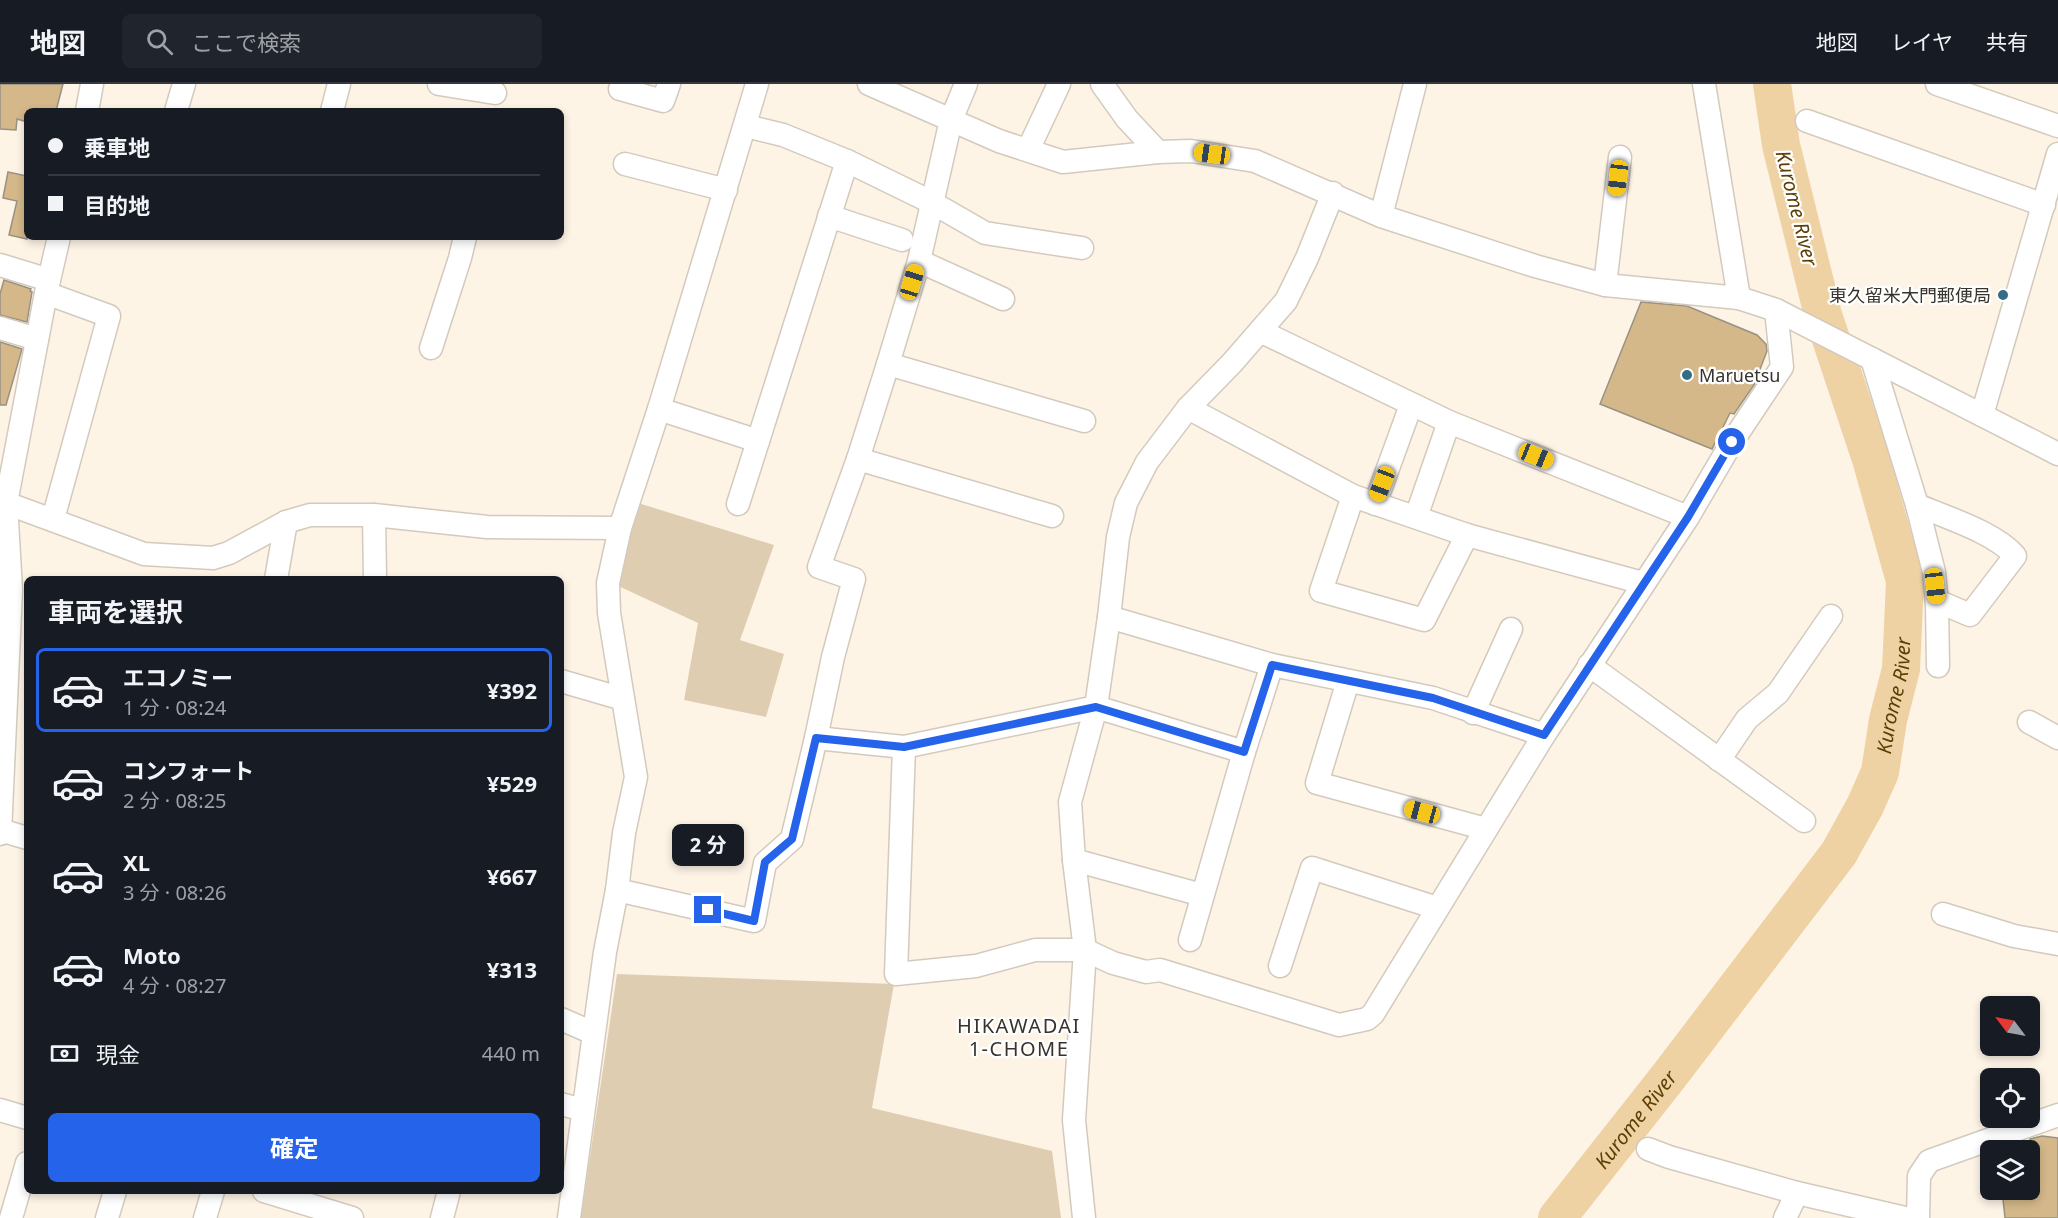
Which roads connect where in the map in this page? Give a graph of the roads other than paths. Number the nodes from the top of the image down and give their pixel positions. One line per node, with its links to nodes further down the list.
1 (92, 84): 16 (street)
2 (184, 84): 17 (street)
3 (339, 84): 18 (street)
4 (439, 84): 15 (street)
5 (669, 84): 14 (street)
6 (758, 84): 21 (street)
7 (869, 84): 19 (street)
8 (966, 84): 19 (street)
9 (1059, 84): 23 (street)
10 (1102, 84): 24 (street)
11 (1415, 84): 34 (street)
12 (1704, 84): 43 (street)
13 (1937, 84): 22 (street)
14 (621, 89)
15 (495, 96)
16 (88, 108)
17 (177, 108)
18 (333, 108)
19 (951, 120): 23 (street); 31 (street)
20 (1807, 121): 32 (street)
21 (746, 126): 27 (street); 29 (street)
22 (2058, 126)
23 (1028, 150): 24 (street)
24 (1158, 152): 30 (street)
25 (2058, 154): 32 (street)
26 (1620, 157): 41 (street)
27 (847, 161): 31 (street); 33 (street)
28 (625, 164): 29 (street)
29 (726, 190): 54 (street)
30 (1333, 193): 34 (street); 47 (street)
31 (931, 202): 38 (street); 39 (street)
32 (2044, 205): 55 (street)
33 (829, 216): 37 (street); 58 (street)
34 (1382, 216): 41 (street)
35 (58, 240): 42 (street)
36 (464, 240): 49 (street)
37 (902, 240)
38 (1082, 248)
39 (919, 261): 44 (street); 51 (street)
40 (0, 265): 42 (street)
41 (1605, 285): 43 (street)
42 (47, 286): 48 (street); 70 (street)
43 (1739, 298): 45 (street)
44 (1003, 299)
45 (1782, 313): 50 (street); 69 (street)
46 (0, 328): 48 (street)
47 (1260, 331): 52 (street); 53 (street)
48 (37, 339): 62 (street)
49 (431, 348)
50 (1872, 359): 55 (street); 65 (street)
51 (888, 364): 56 (street); 60 (street)
52 (1412, 405): 57 (street); 64 (street)
53 (1188, 408): 61 (street); 80 (street)
54 (659, 410): 58 (street); 72 (street)
55 (1982, 415): 59 (street)
56 (1084, 421)
57 (1449, 422): 68 (street); 69 (street)
58 (758, 441): 63 (street)
59 (2058, 454)
60 (858, 459): 67 (street); 93 (street)
61 (1353, 496): 64 (street); 73 (street)
62 (6, 503): 70 (street); 77 (street)
63 (738, 504)
64 (1375, 504): 68 (street)
65 (1917, 505): 78 (street); 78 (street)
66 (374, 515): 71 (street); 72 (street); 75 (street)
67 (1052, 516)
68 (1416, 517): 73 (street)
69 (1688, 517): 76 (street)
70 (53, 519): 71 (street)
71 (286, 522): 74 (street)
72 (620, 528): 88 (street)
73 (1467, 535): 76 (street)
74 (277, 576)
75 (375, 576)
76 (1643, 583): 83 (street)
77 (6, 589): 87 (street)
78 (1937, 601): 84 (street)
79 (1831, 616): 97 (street)
80 (1109, 617): 82 (street); 89 (street)
81 (1511, 629): 90 (street)
82 (1272, 665): 85 (street); 96 (street)
83 (1589, 665): 92 (street); 97 (street)
84 (1938, 666)
85 (1348, 681): 90 (street); 100 (street)
86 (564, 682): 88 (street)
87 (4, 697): 98 (street)
88 (623, 699): 105 (street)
89 (1096, 707): 95 (street); 96 (street); 104 (street)
90 (1473, 713): 92 (street)
91 (2029, 722): 94 (street)
92 (1544, 735): 100 (street)
93 (816, 738): 95 (street); 105 (street)
94 (2058, 738)
95 (904, 747): 111 (street)
96 (1244, 752): 106 (street)
97 (1719, 760): 99 (street)
98 (1, 807): 101 (street)
99 (1804, 821)
100 (1485, 829): 107 (street)
101 (0, 830): 102 (street); 103 (street)
102 (0, 834)
103 (24, 837)
104 (1074, 860): 106 (street); 111 (street)
105 (616, 890): 114 (street)
106 (1202, 895): 109 (street)
107 (1437, 908): 111 (street); 112 (street)
108 (1943, 914): 110 (street)
109 (1191, 940)
110 (2058, 944)
111 (1085, 950): 134 (street)
112 (1280, 966)
113 (564, 1020): 114 (street)
114 (593, 1033): 117 (street)
115 (564, 1105): 117 (street)
116 (0, 1110): 119 (street)
117 (583, 1110): 133 (street)
118 (2058, 1115): 137 (street)
119 (24, 1117)
120 (1648, 1149): 122 (street)
121 (24, 1173): 128 (street)
122 (1797, 1193): 135 (street); 136 (street)
123 (114, 1194): 129 (street)
124 (212, 1194): 130 (street)
125 (275, 1194): 127 (street)
126 (448, 1194): 132 (street)
127 (316, 1205): 131 (street)
128 (11, 1218)
129 (107, 1218)
130 (205, 1218)
131 (352, 1218)
132 (442, 1218)
133 (569, 1218)
134 (1084, 1218)
135 (1785, 1218)
136 (1905, 1218)
137 (1918, 1218)

